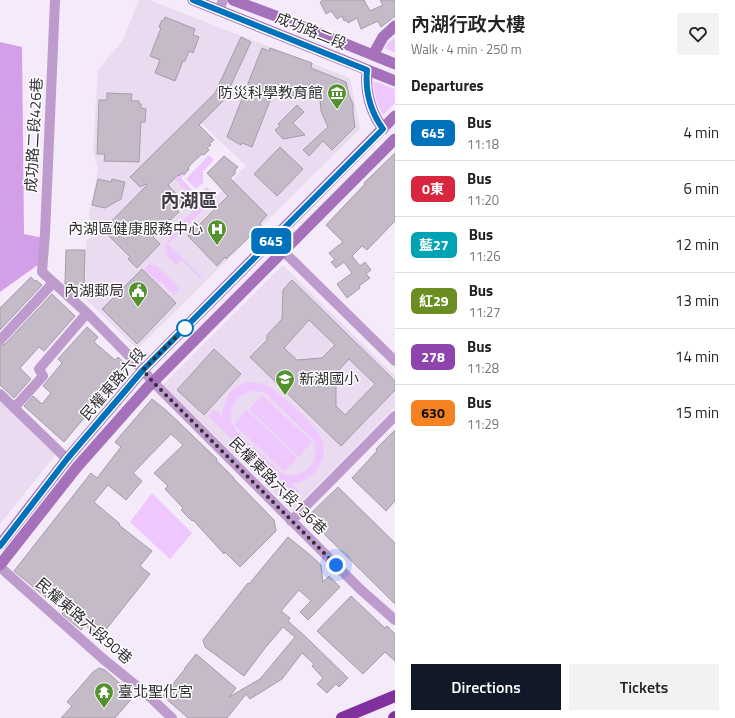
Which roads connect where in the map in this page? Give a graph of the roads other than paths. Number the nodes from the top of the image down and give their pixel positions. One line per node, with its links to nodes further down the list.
1 (55, 0): 14 (street, 成功路二段426巷)
2 (193, 0): 4 (main road, 成功路二段)
3 (233, 0): 6 (main road, 成功路二段)
4 (221, 5): 8 (main road, 成功路二段)
5 (395, 26): 6 (main road)
6 (373, 55): 7 (main road, 成功路二段)
7 (395, 64)
8 (367, 70): 9 (main road, 成功路二段); 11 (main road)
9 (395, 81)
10 (395, 116): 11 (main road, 民權東路六段)
11 (383, 129): 19 (main road, 民權東路六段)
12 (395, 140): 13 (main road, 民權東路六段)
13 (283, 251): 18 (street); 20 (main road, 民權東路六段)
14 (42, 272): 15 (street, 民權東路六段136巷)
15 (53, 283): 16 (street, 民權東路六段136巷); 17 (street)
16 (87, 313): 19 (street, 民權東路六段136巷); 22 (street)
17 (0, 340)
18 (395, 361)
19 (143, 370): 20 (street, 民權東路六段136巷); 24 (main road, 民權東路六段)
20 (153, 382): 25 (street, 民權東路六段136巷); 27 (main road, 民權東路六段)
21 (0, 394): 22 (street)
22 (14, 408): 24 (street)
23 (395, 416): 25 (street)
24 (67, 459): 26 (main road, 民權東路六段)
25 (291, 521): 28 (street, 民權東路六段136巷)
26 (0, 546)
27 (0, 566): 30 (street, 民權東路六段90巷)
28 (395, 620)
29 (395, 696): 31 (highway)
30 (172, 718)
31 (342, 718)

